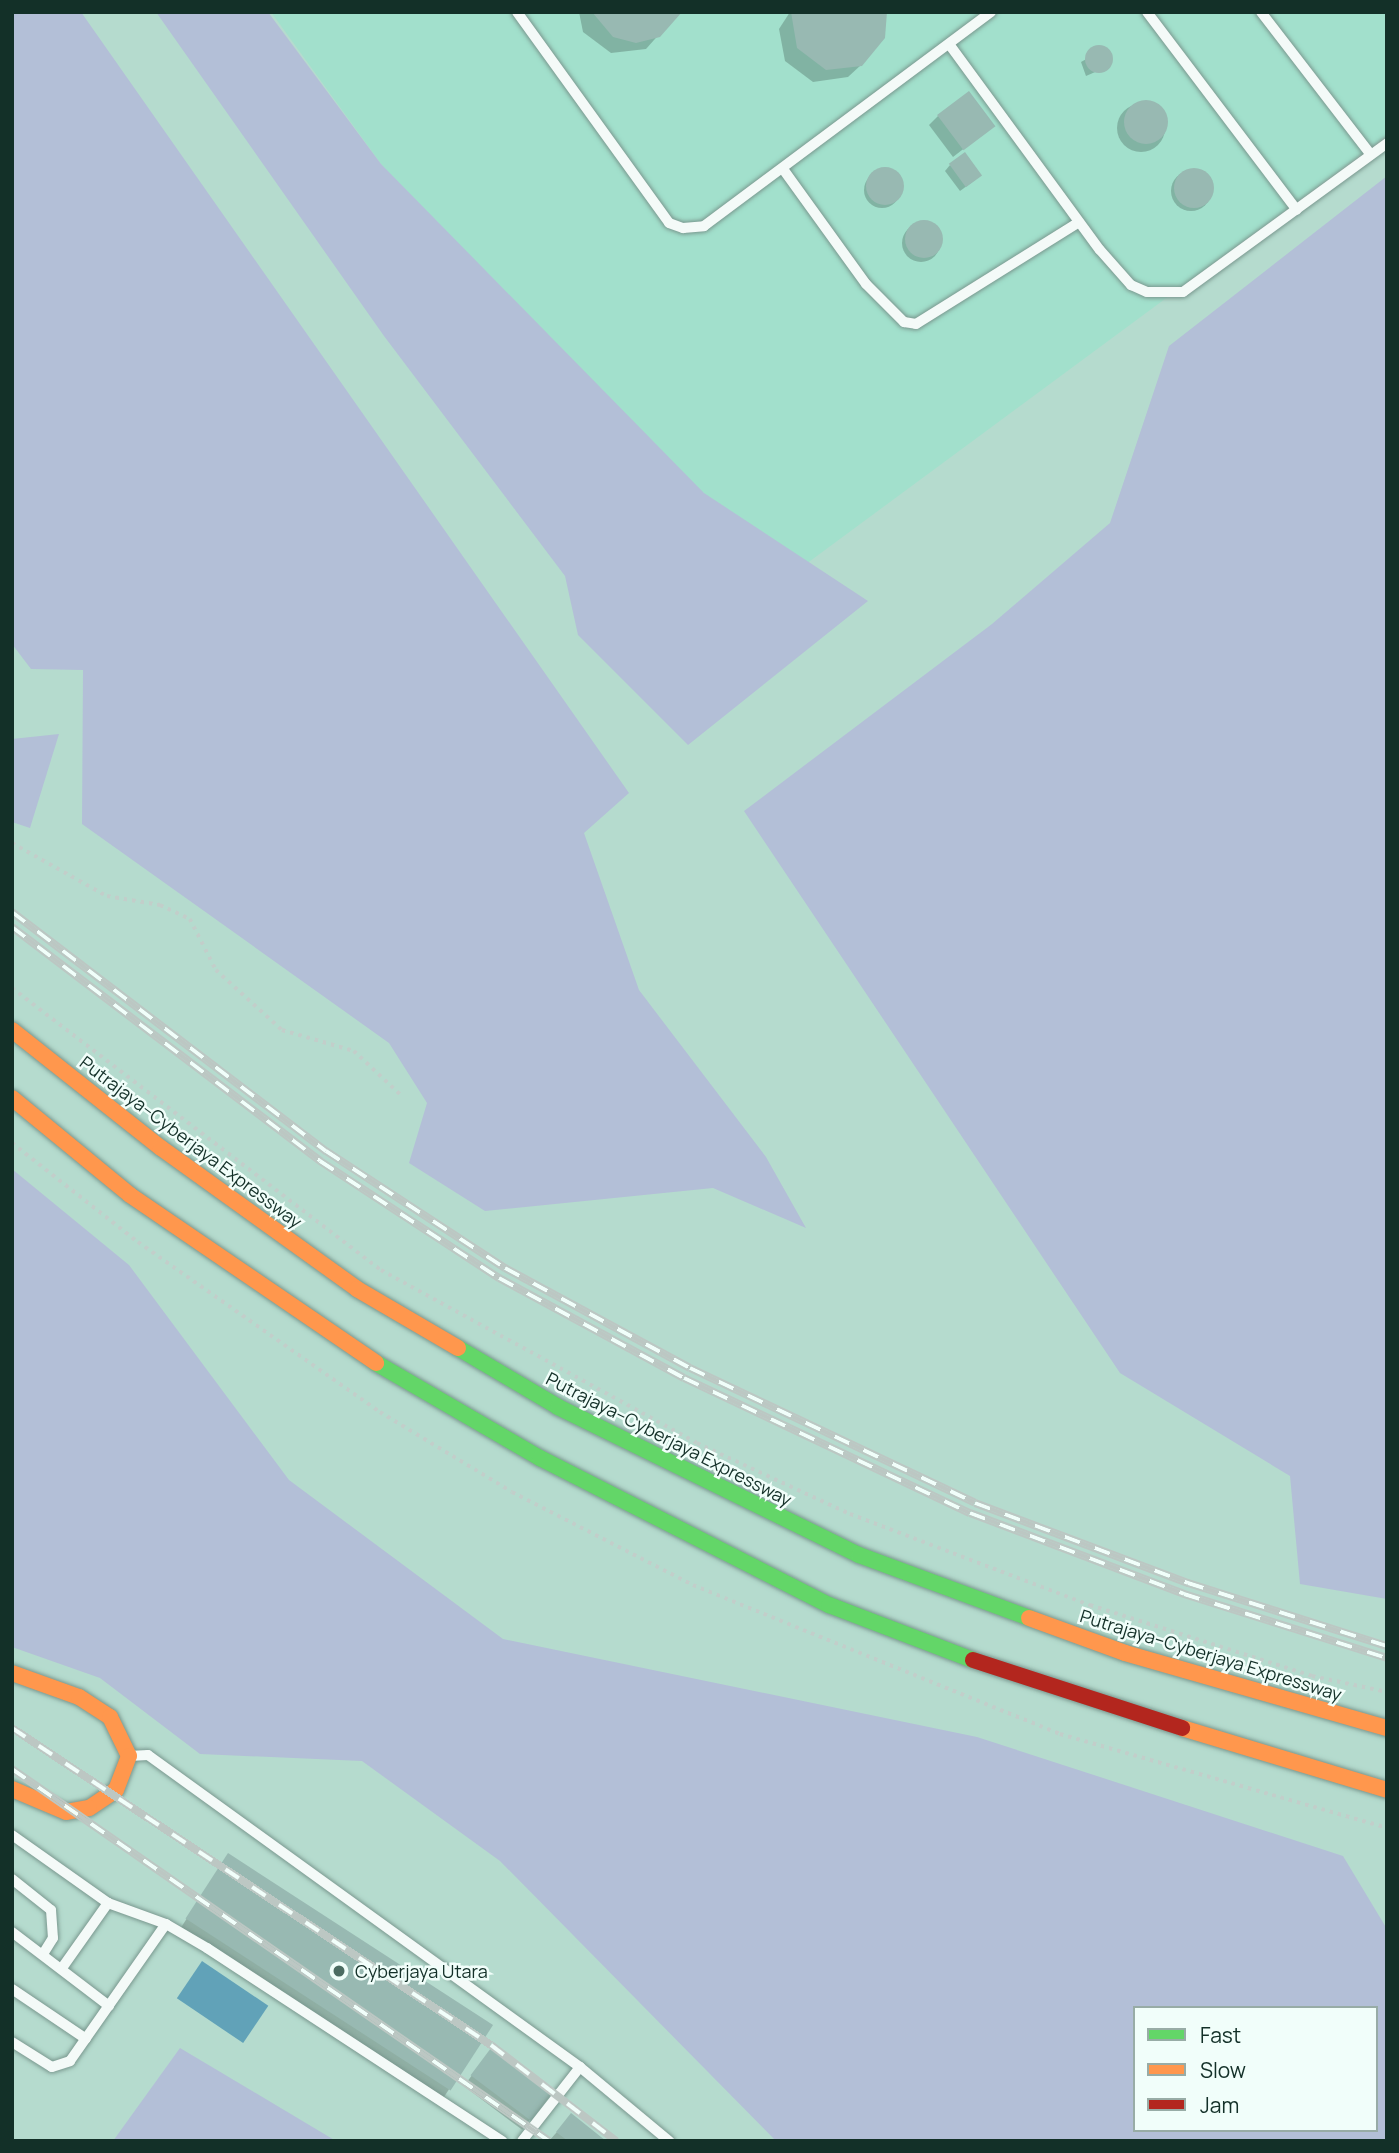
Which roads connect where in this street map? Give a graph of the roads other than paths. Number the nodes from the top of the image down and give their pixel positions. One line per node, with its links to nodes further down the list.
1 (517, 12): 8 (lane)
2 (990, 12): 5 (lane)
3 (1147, 12): 9 (lane)
4 (1261, 12): 7 (lane)
5 (949, 44): 8 (lane); 10 (lane)
6 (1387, 143): 7 (lane)
7 (1371, 155): 9 (lane)
8 (783, 169): 10 (lane)
9 (1297, 210): 10 (lane)
10 (1079, 222)
11 (12, 1030): 14 (main road, Putrajaya–Cyberjaya Expressway)
12 (12, 1098): 17 (main road)
13 (12, 1673): 15 (main road)
14 (1387, 1728)
15 (129, 1756): 16 (main road); 29 (lane)
16 (12, 1789)
17 (1387, 1790)
18 (12, 1835): 20 (lane)
19 (12, 1879): 23 (lane)
20 (108, 1903): 21 (lane); 24 (lane)
21 (166, 1924): 26 (lane); 30 (lane)
22 (12, 1932): 23 (lane)
23 (43, 1954): 24 (lane)
24 (62, 1968): 26 (lane)
25 (12, 1989): 27 (lane)
26 (109, 2006): 27 (lane)
27 (86, 2039): 28 (lane)
28 (12, 2042)
29 (580, 2067): 31 (lane); 32 (lane)
30 (502, 2141)
31 (522, 2141)
32 (669, 2141)

